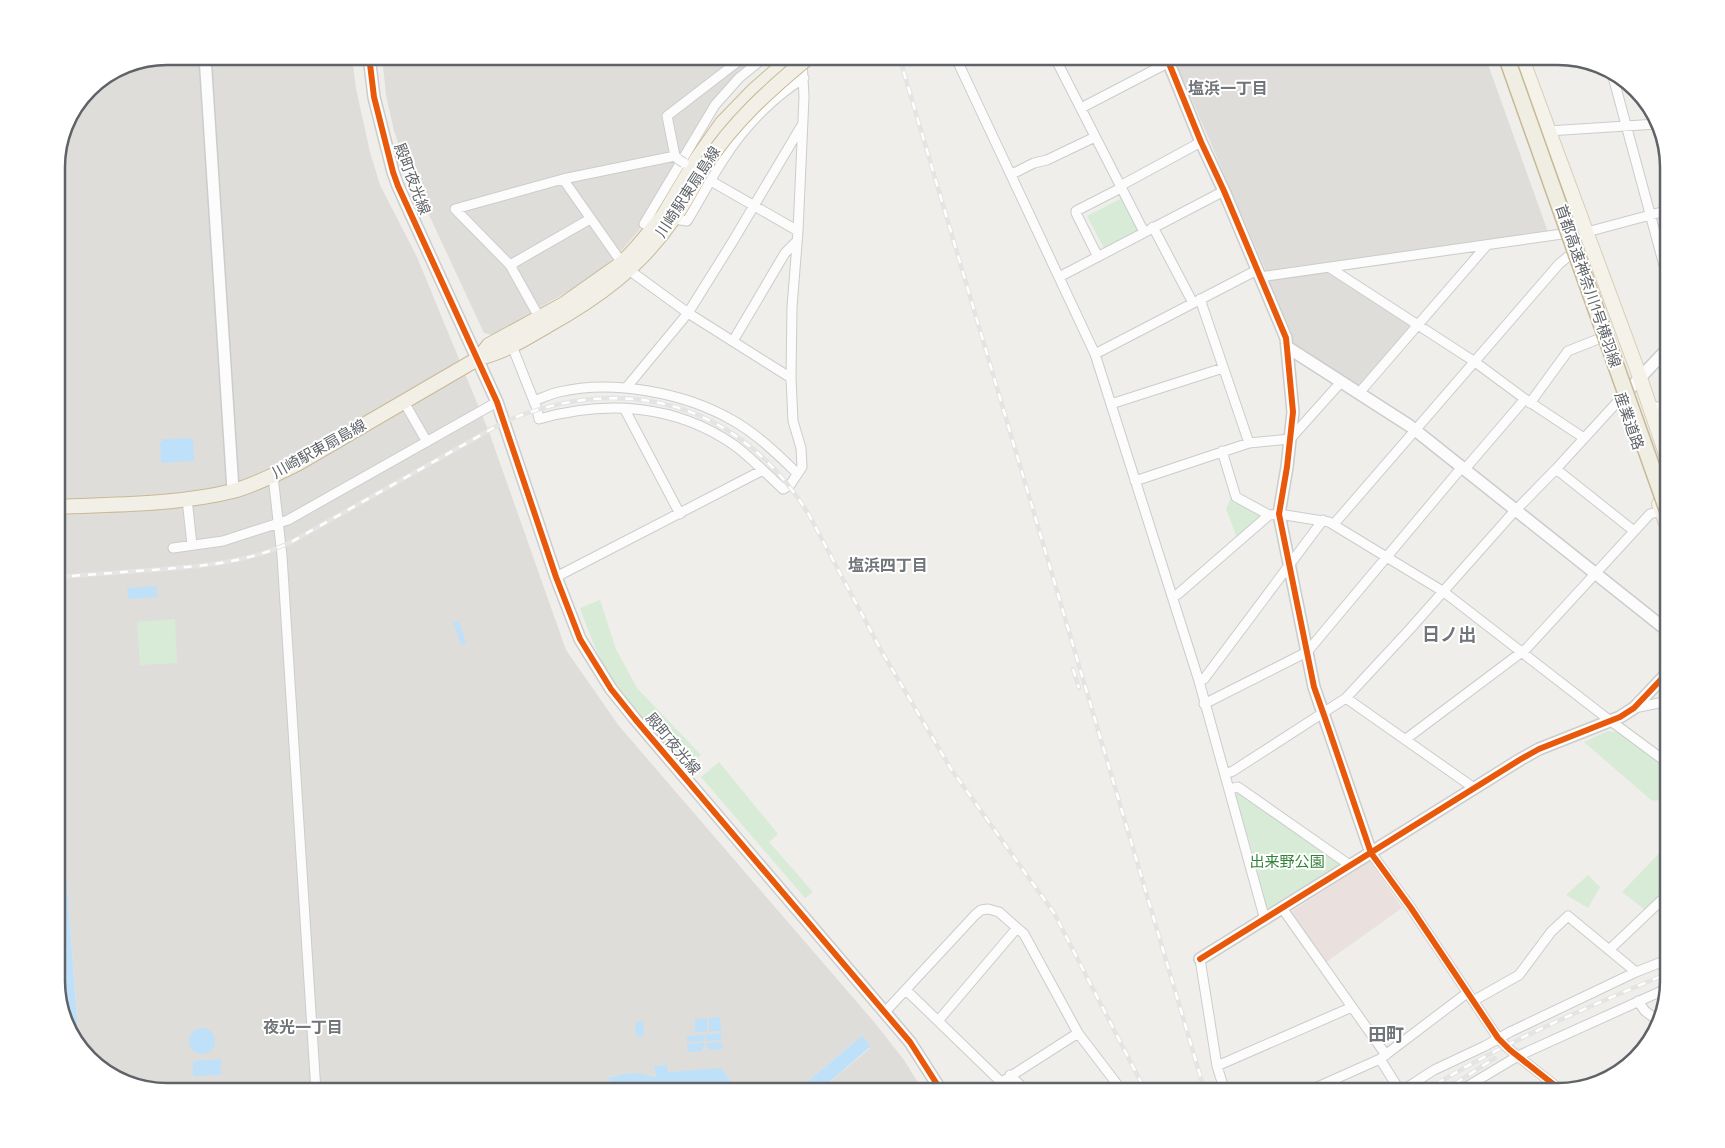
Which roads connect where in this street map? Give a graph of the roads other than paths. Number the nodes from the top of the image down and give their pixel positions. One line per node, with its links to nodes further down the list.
1 (206, 65): 92 (street)
2 (370, 65): 61 (street, 殿町夜光線)
3 (727, 65): 25 (street)
4 (755, 65): 36 (street)
5 (783, 65): 25 (highway, 川崎駅東扇島線)
6 (800, 65): 25 (highway, 川崎駅東扇島線, bridge)
7 (803, 65): 16 (street)
8 (959, 65): 26 (street)
9 (1059, 65): 18 (street)
10 (1161, 65): 18 (street)
11 (1174, 65): 24 (street)
12 (1502, 65): 40 (main road, 産業道路)
13 (1509, 65): 94 (highway, 首都高速神奈川1号横羽線, bridge)
14 (1519, 65): 85 (highway, 首都高速神奈川1号横羽線)
15 (1524, 65): 22 (main road, 産業道路)
16 (804, 78): 19 (street); 28 (street)
17 (1614, 82): 21 (street)
18 (1081, 108): 23 (street)
19 (803, 122): 31 (street); 41 (street)
20 (1650, 124): 21 (street)
21 (1627, 126): 22 (street); 33 (street)
22 (1548, 132): 39 (main road, 産業道路)
23 (1095, 137): 26 (street); 29 (street)
24 (1201, 142): 29 (street); 30 (street)
25 (688, 162): 27 (street); 35 (highway, 川崎駅東扇島線); 47 (highway, 川崎駅東扇島線)
26 (1012, 174): 50 (street)
27 (563, 179): 34 (street); 46 (street)
28 (711, 181): 31 (street); 35 (street)
29 (1120, 187): 38 (street); 45 (street)
30 (1224, 191): 37 (street); 49 (street)
31 (754, 205): 41 (street); 52 (street)
32 (1660, 212): 33 (street)
33 (1650, 215): 39 (street); 43 (street)
34 (590, 219): 46 (street); 47 (street)
35 (674, 219): 47 (highway, 川崎駅東扇島線)
36 (644, 224)
37 (1153, 227): 38 (street); 51 (street)
38 (1144, 232): 45 (street)
39 (1587, 232): 40 (street); 65 (main road, 産業道路)
40 (1562, 234): 42 (street); 44 (main road, 産業道路)
41 (798, 236): 56 (street); 64 (street)
42 (1487, 245): 48 (street); 54 (street)
43 (1660, 251)
44 (1570, 255): 55 (main road, 産業道路); 62 (street)
45 (1098, 257): 50 (street)
46 (510, 265): 53 (street)
47 (626, 266): 52 (street); 53 (highway, 川崎駅東扇島線); 57 (highway, 川崎駅東扇島線)
48 (1330, 268): 49 (street); 54 (street)
49 (1258, 273): 51 (street); 58 (street)
50 (1059, 277): 59 (street)
51 (1196, 301): 59 (street); 63 (street)
52 (688, 313): 56 (street); 67 (street)
53 (539, 317): 61 (highway, 川崎駅東扇島線)
54 (1418, 326): 62 (street); 68 (street)
55 (1601, 338): 69 (main road, 産業道路); 71 (street)
56 (733, 341): 64 (street)
57 (512, 346): 61 (highway, 川崎駅東扇島線); 70 (street)
58 (1288, 346): 66 (street); 81 (street)
59 (1095, 354): 74 (street)
60 (1660, 356): 65 (street)
61 (478, 358): 72 (highway, 川崎駅東扇島線); 73 (street, 殿町夜光線)
62 (1475, 362): 71 (street); 78 (street)
63 (1223, 368): 74 (street); 83 (street)
64 (791, 378): 89 (street)
65 (1639, 378): 69 (street); 75 (main road, 産業道路)
66 (1341, 382): 68 (street); 81 (street)
67 (626, 388): 70 (street); 89 (street)
68 (1359, 393): 78 (street)
69 (1621, 398): 79 (street); 95 (main road, 産業道路)
70 (534, 401): 77 (street)
71 (1527, 401): 79 (street); 86 (street)
72 (404, 402): 82 (street); 90 (highway, 川崎駅東扇島線)
73 (497, 402): 82 (street); 110 (street, 殿町夜光線)
74 (1111, 404): 91 (street)
75 (1649, 407): 76 (street); 80 (main road, 産業道路)
76 (1660, 407)
77 (624, 408): 88 (street); 99 (street)
78 (1415, 430): 86 (street); 103 (street)
79 (1584, 438): 87 (street)
80 (1660, 438)
81 (1290, 439): 83 (street); 100 (street)
82 (427, 442): 102 (street)
83 (1249, 443): 84 (street)
84 (1222, 451): 91 (street); 100 (street)
85 (1660, 461)
86 (1464, 468): 97 (street); 107 (street)
87 (1556, 469): 97 (street); 104 (street)
88 (763, 470): 89 (street); 99 (street)
89 (797, 473)
90 (273, 476): 92 (highway, 川崎駅東扇島線); 102 (street)
91 (1135, 481): 112 (street)
92 (233, 490): 93 (highway, 川崎駅東扇島線)
93 (187, 499): 96 (highway, 川崎駅東扇島線); 105 (street)
94 (1660, 499)
95 (1660, 500)
96 (65, 506)
97 (1517, 510): 109 (street); 111 (street)
98 (1660, 513): 104 (street)
99 (680, 514): 110 (street)
100 (1274, 515): 101 (street); 108 (street); 112 (street)
101 (1324, 520): 103 (street); 108 (street)
102 (279, 522): 105 (street); 155 (street)
103 (1334, 524): 107 (street)
104 (1634, 531): 109 (street)
105 (192, 545): 106 (street)
106 (173, 548)
107 (1386, 557): 111 (street); 114 (street)
108 (1290, 565): 114 (street); 116 (street)
109 (1595, 572): 113 (street); 115 (street)
110 (556, 577): 145 (street, 殿町夜光線)
111 (1444, 592): 115 (street); 118 (street)
112 (1173, 596): 116 (street)
113 (1660, 625)
114 (1307, 652): 120 (street); 122 (street)
115 (1521, 652): 123 (street); 124 (street)
116 (1199, 681): 120 (street)
117 (1660, 681): 121 (street)
118 (1346, 698): 122 (street); 124 (street)
119 (1660, 703): 121 (street)
120 (1204, 704): 126 (street)
121 (1634, 708): 123 (street)
122 (1323, 712): 126 (street); 129 (street)
123 (1612, 722): 125 (street); 127 (street)
124 (1406, 739): 127 (street)
125 (1660, 757)
126 (1225, 774): 128 (street)
127 (1474, 788): 129 (street)
128 (1229, 789): 130 (street); 133 (street)
129 (1370, 853): 130 (street); 140 (street)
130 (1350, 866): 132 (street)
131 (1660, 902): 135 (street)
132 (1282, 908): 133 (street); 144 (street)
133 (1265, 920): 136 (street)
134 (1017, 928): 139 (street); 147 (street); 148 (street)
135 (1609, 950): 138 (street); 142 (street)
136 (1200, 959): 152 (street)
137 (1660, 963): 138 (street)
138 (1636, 972): 149 (street)
139 (906, 990): 145 (street); 147 (street)
140 (1467, 992): 142 (street); 151 (street)
141 (1659, 992): 143 (street)
142 (1473, 1001): 149 (street)
143 (1638, 1001): 146 (street); 150 (street)
144 (1352, 1007): 151 (street); 152 (street)
145 (885, 1012): 156 (street, 殿町夜光線)
146 (1653, 1017)
147 (938, 1021): 154 (street)
148 (1078, 1033): 153 (street); 159 (street)
149 (1498, 1038): 150 (street); 163 (street)
150 (1518, 1056): 164 (street); 165 (street)
151 (1383, 1057): 161 (street); 162 (street)
152 (1217, 1066): 160 (street)
153 (1010, 1075): 154 (street); 158 (street)
154 (1000, 1081): 157 (street)
155 (315, 1083)
156 (936, 1083)
157 (997, 1083)
158 (1018, 1083)
159 (1116, 1083)
160 (1222, 1083)
161 (1326, 1083)
162 (1396, 1083)
163 (1414, 1083)
164 (1473, 1083)
165 (1552, 1083)

